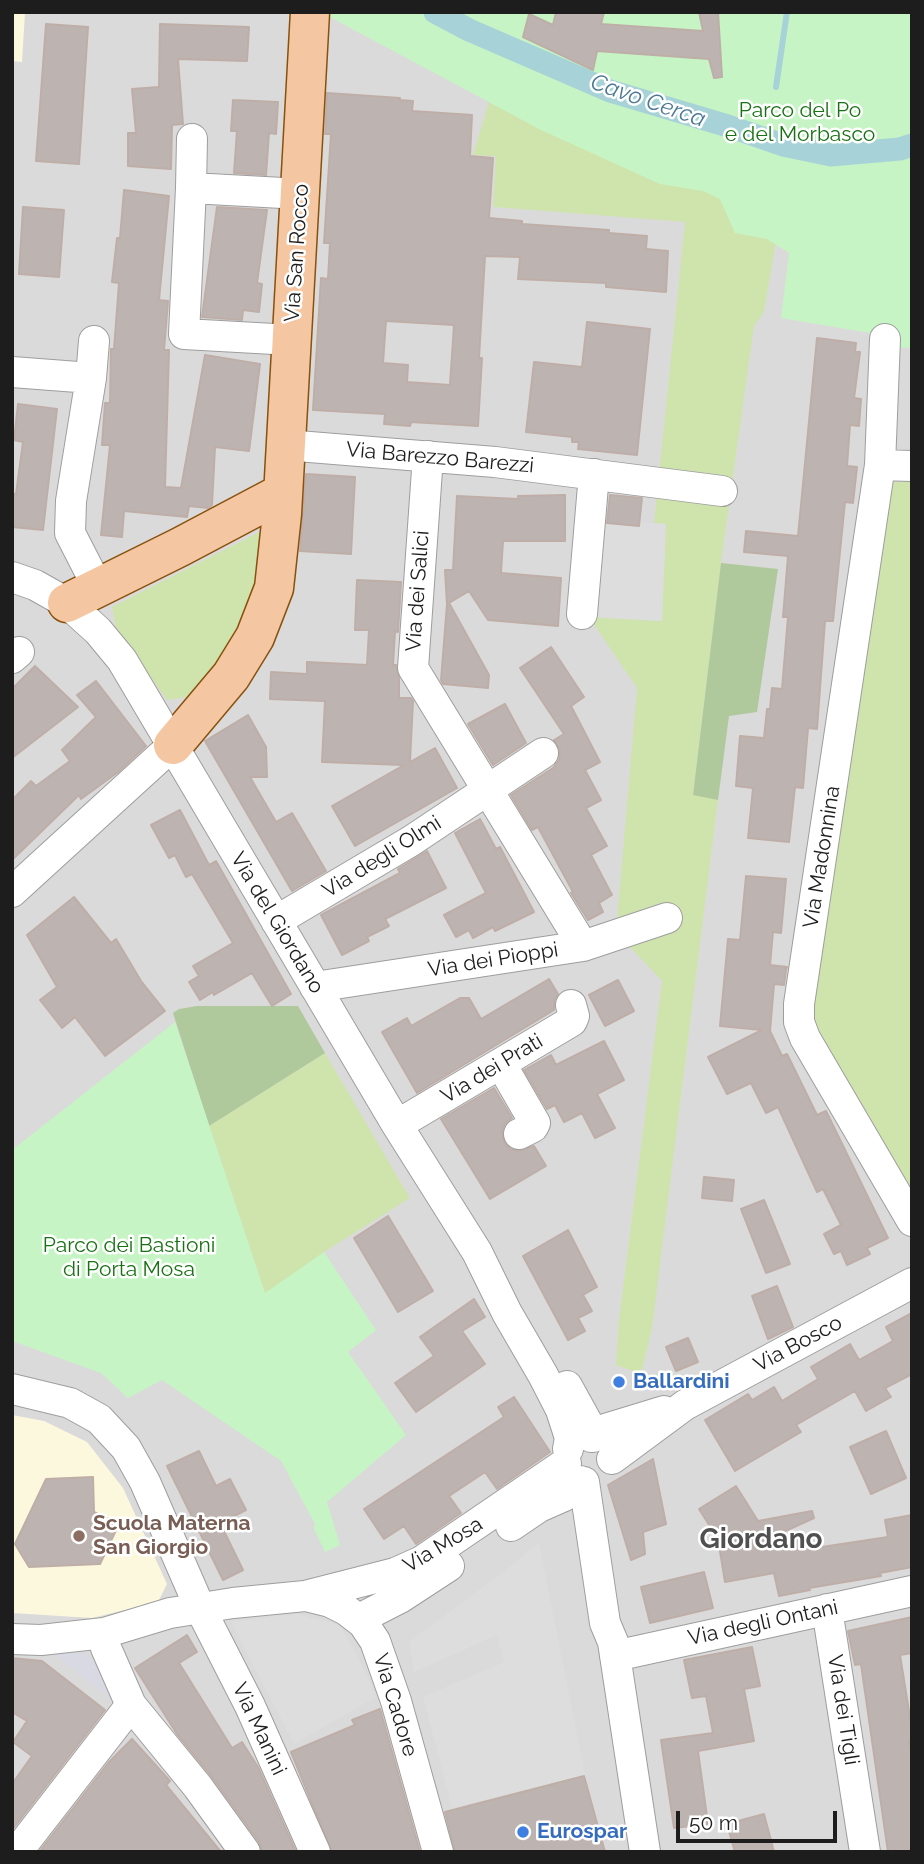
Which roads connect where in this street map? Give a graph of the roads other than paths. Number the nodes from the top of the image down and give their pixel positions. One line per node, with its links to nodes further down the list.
1 (310, 12): 4 (main road, Via San Rocco)
2 (192, 139): 3 (street)
3 (191, 188): 4 (street); 6 (street)
4 (301, 194): 6 (main road, Via San Rocco)
5 (885, 339): 12 (street, Via Madonnina)
6 (292, 340): 10 (main road, Via San Rocco)
7 (94, 341): 9 (street)
8 (12, 372): 9 (street)
9 (91, 378): 18 (street)
10 (285, 445): 11 (street, Via Barezzo Barezzi); 16 (main road, Via San Rocco)
11 (428, 456): 14 (street, Via Barezzo Barezzi); 23 (street, Via dei Salici)
12 (880, 465): 13 (street); 33 (street, Via Madonnina)
13 (912, 466)
14 (594, 474): 15 (street, Via Barezzo Barezzi); 20 (street)
15 (722, 491)
16 (282, 493): 18 (main road); 21 (main road, Via San Rocco)
17 (12, 576): 19 (street, Via del Giordano)
18 (102, 586): 19 (main road)
19 (67, 603): 21 (street, Via del Giordano)
20 (582, 614)
21 (173, 745): 24 (street); 26 (street, Via del Giordano)
22 (543, 753): 23 (street)
23 (487, 790): 26 (street, Via degli Olmi); 27 (street, Via dei Salici)
24 (12, 892)
25 (667, 918): 27 (street, Via dei Pioppi)
26 (276, 921): 28 (street, Via del Giordano)
27 (583, 946): 28 (street, Via dei Pioppi)
28 (315, 986): 31 (street, Via del Giordano)
29 (571, 1005): 30 (street, Via dei Prati)
30 (501, 1063): 31 (street, Via dei Prati); 32 (street)
31 (397, 1125): 36 (street, Via del Giordano)
32 (519, 1134)
33 (912, 1221)
34 (912, 1283): 36 (street, Via Bosco)
35 (12, 1389): 40 (street, Via Manini)
36 (587, 1461): 37 (street, Via Mosa); 42 (street); 45 (street, Via del Giordano)
37 (395, 1573): 39 (street, Via Mosa); 42 (street)
38 (912, 1591): 41 (street, Via degli Ontani)
39 (305, 1596): 40 (street, Via Mosa); 42 (street)
40 (200, 1608): 43 (street, Via Mosa); 49 (street, Via Manini)
41 (827, 1609): 45 (street, Via degli Ontani); 52 (street, Via dei Tigli)
42 (354, 1616): 50 (street, Via Cadore)
43 (104, 1633): 44 (street, Via Mosa); 46 (street)
44 (12, 1639)
45 (614, 1649): 51 (street, Via del Giordano)
46 (131, 1705): 47 (street); 48 (street)
47 (17, 1852)
48 (245, 1852)
49 (315, 1852)
50 (438, 1852)
51 (645, 1852)
52 (865, 1852)

